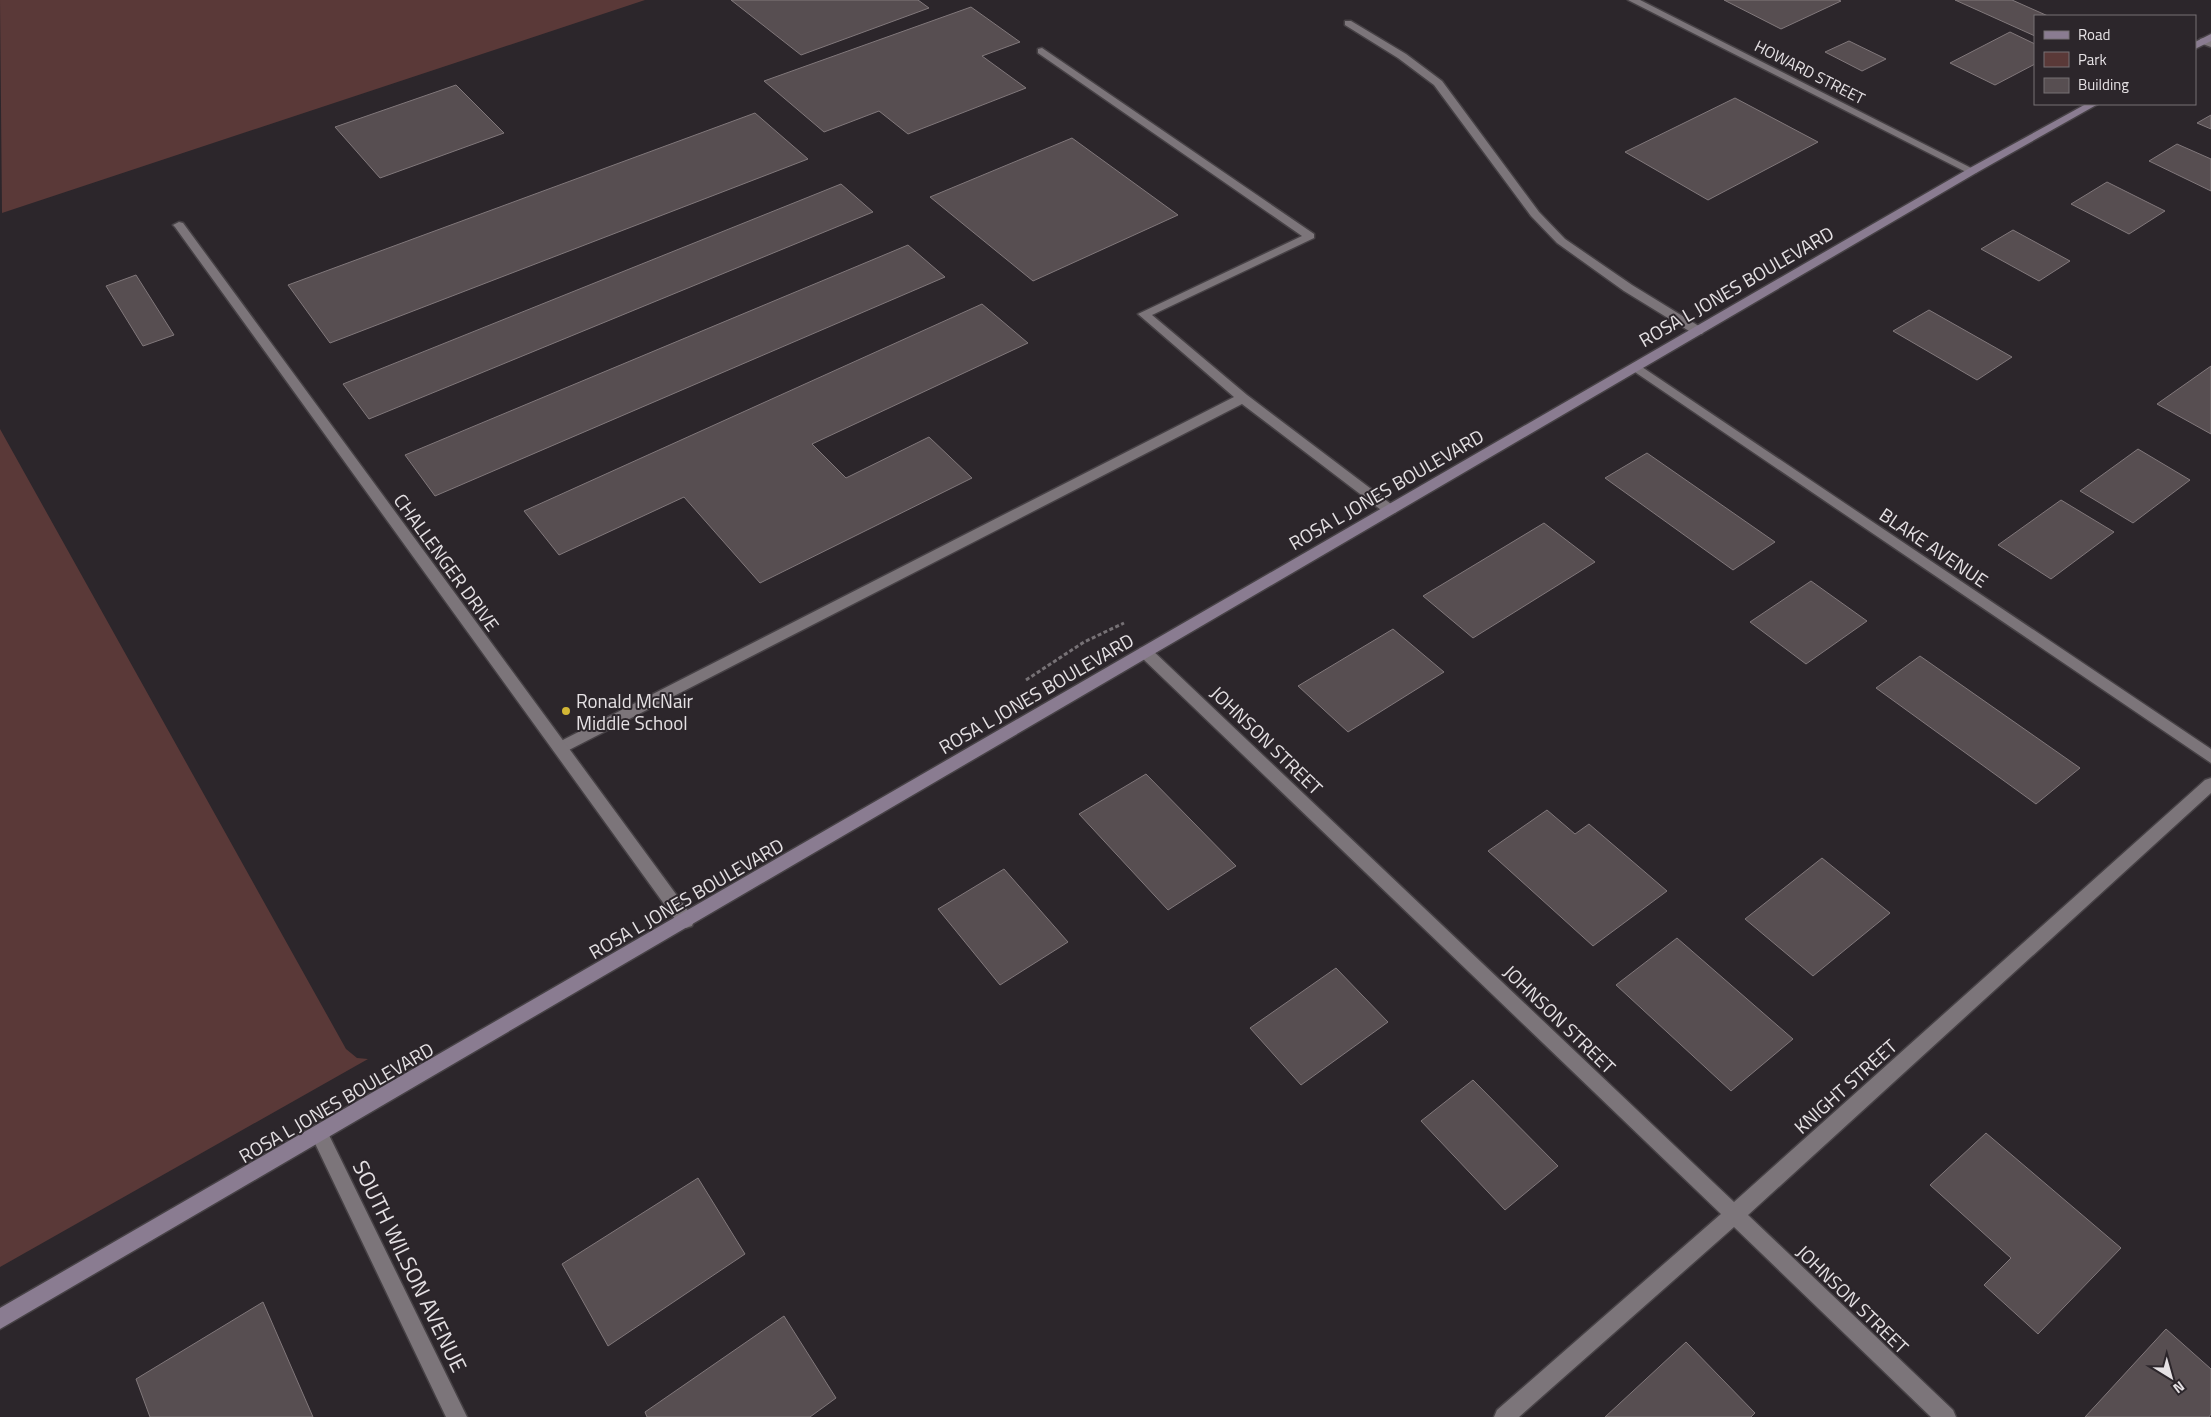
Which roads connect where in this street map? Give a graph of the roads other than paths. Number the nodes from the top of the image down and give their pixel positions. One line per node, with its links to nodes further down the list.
1 (1633, 0): 5 (street, HOWARD STREET)
2 (1348, 23): 7 (street)
3 (1042, 51): 9 (street)
4 (2091, 105): 5 (street, ROSA L JONES BOULEVARD)
5 (1972, 172): 7 (street, ROSA L JONES BOULEVARD)
6 (178, 224): 12 (street, CHALLENGER DRIVE)
7 (1698, 331): 8 (street, ROSA L JONES BOULEVARD)
8 (1636, 367): 10 (street, ROSA L JONES BOULEVARD); 13 (street, BLAKE AVENUE)
9 (1243, 398): 10 (street); 12 (street)
10 (1390, 510): 11 (street, ROSA L JONES BOULEVARD)
11 (1145, 652): 15 (street, ROSA L JONES BOULEVARD); 17 (street, JOHNSON STREET)
12 (560, 748): 15 (street, CHALLENGER DRIVE)
13 (2211, 758)
14 (2211, 784): 17 (street, KNIGHT STREET)
15 (686, 921): 16 (street, ROSA L JONES BOULEVARD)
16 (320, 1135): 18 (street, ROSA L JONES BOULEVARD); 19 (street, SOUTH WILSON AVENUE)
17 (1734, 1214): 20 (street, KNIGHT STREET); 21 (street, JOHNSON STREET)
18 (0, 1319)
19 (457, 1417)
20 (1504, 1417)
21 (1946, 1417)

